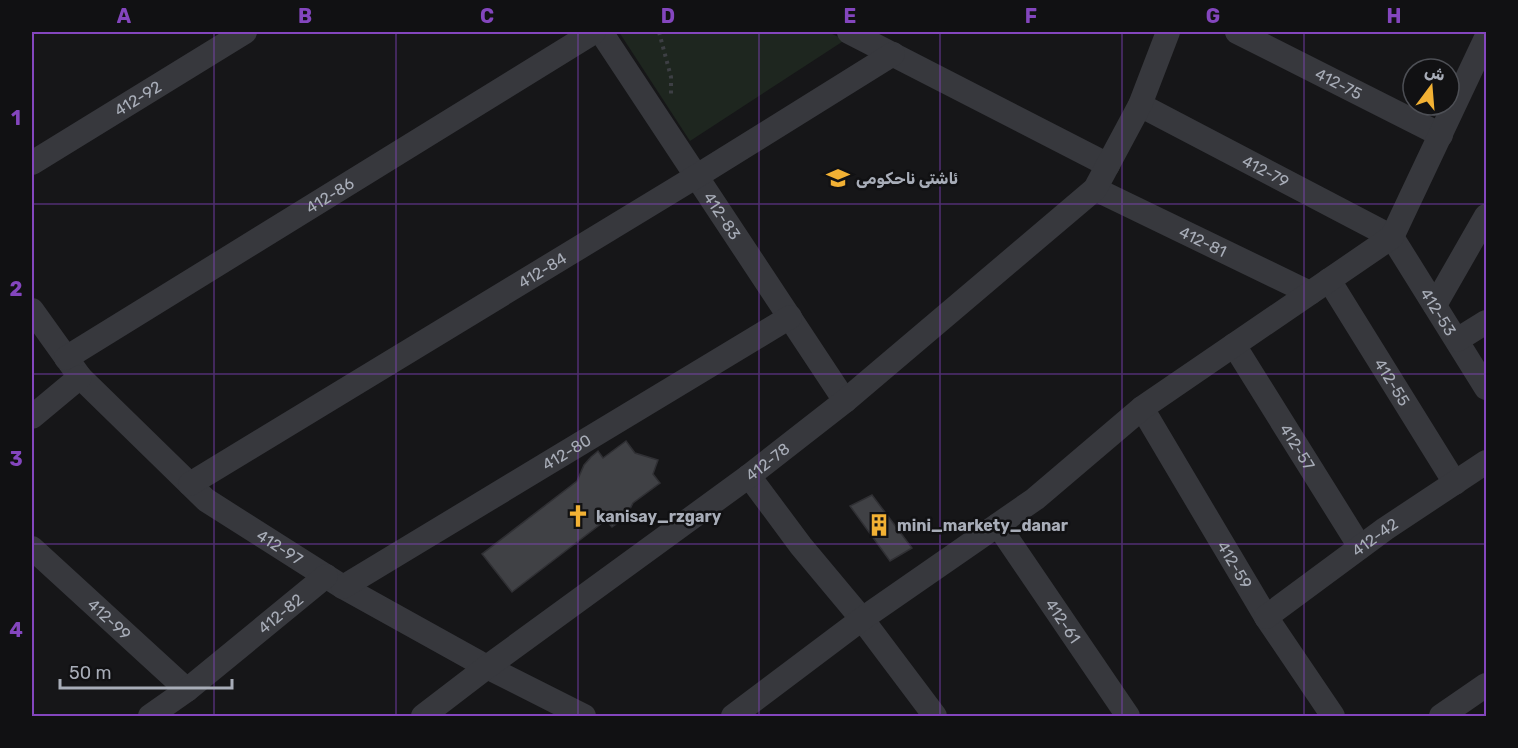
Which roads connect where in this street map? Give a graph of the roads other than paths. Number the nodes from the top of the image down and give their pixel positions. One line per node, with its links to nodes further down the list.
1 (245, 32): 12 (street, 412-92)
2 (594, 32): 25 (street, 412-86)
3 (601, 32): 14 (street, 412-83)
4 (849, 32): 9 (street)
5 (1168, 32): 10 (street)
6 (1237, 32): 11 (street, 412-75)
7 (1479, 32): 8 (street)
8 (1486, 37): 11 (street)
9 (893, 54): 13 (street); 14 (street, 412-84)
10 (1140, 105): 13 (street); 17 (street, 412-79)
11 (1441, 135): 17 (street)
12 (32, 164)
13 (1108, 165): 15 (street)
14 (697, 176): 21 (street, 412-83); 33 (street, 412-84)
15 (1095, 189): 18 (street, 412-81); 27 (street, 412-78)
16 (1486, 216): 19 (street)
17 (1392, 237): 18 (street); 19 (street, 412-53)
18 (1319, 287): 24 (street); 32 (street, 412-55)
19 (1435, 305): 23 (street, 412-53)
20 (32, 310): 25 (street, 412-97)
21 (790, 317): 27 (street, 412-83); 37 (street, 412-80)
22 (1486, 322): 23 (street)
23 (1457, 340): 26 (street, 412-53)
24 (1234, 345): 28 (street); 35 (street, 412-57)
25 (73, 368): 29 (street, 412-86); 33 (street, 412-97)
26 (1486, 387)
27 (846, 401): 31 (street, 412-78)
28 (1142, 408): 34 (street); 38 (street, 412-59)
29 (32, 417)
30 (1486, 462): 32 (street, 412-42)
31 (749, 476): 39 (street); 40 (street, 412-78)
32 (1455, 483): 35 (street, 412-42)
33 (190, 484): 37 (street, 412-97)
34 (998, 525): 39 (street); 48 (street, 412-61)
35 (1360, 547): 38 (street, 412-42)
36 (32, 548): 42 (street, 412-99)
37 (334, 582): 40 (street, 412-97); 42 (street, 412-82)
38 (1266, 617): 49 (street, 412-59)
39 (862, 619): 46 (street); 47 (street)
40 (487, 667): 44 (street, 412-78); 45 (street, 412-97)
41 (1486, 685): 50 (street)
42 (187, 690): 43 (street, 412-82)
43 (150, 717)
44 (423, 717)
45 (584, 717)
46 (733, 717)
47 (934, 717)
48 (1128, 717)
49 (1333, 717)
50 (1441, 717)

